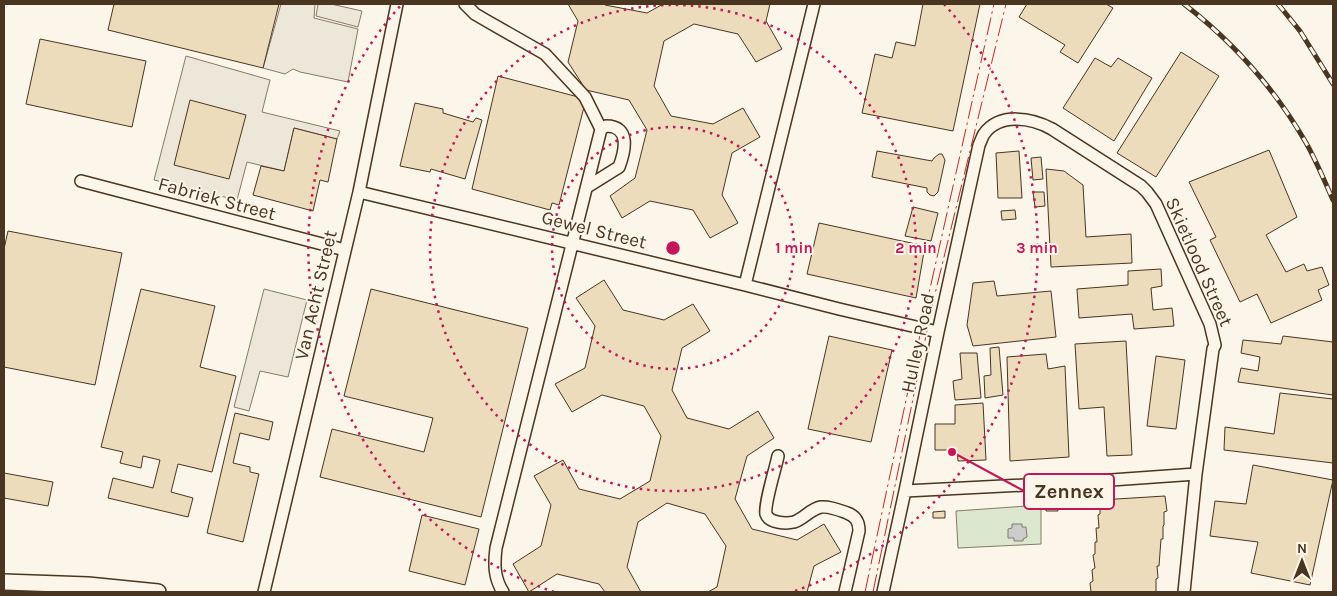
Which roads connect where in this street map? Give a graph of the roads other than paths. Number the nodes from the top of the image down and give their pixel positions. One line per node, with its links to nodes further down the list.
1 (397, 4): 8 (street, Van Acht Street)
2 (465, 4): 5 (street)
3 (814, 4): 11 (street)
4 (1011, 119): 12 (street, Hulley Road); 14 (street, Skietlood Street)
5 (601, 129): 7 (street); 7 (street)
6 (81, 181): 10 (street, Fabriek Street)
7 (587, 187): 9 (street)
8 (359, 192): 9 (street, Gewel Street); 10 (street, Van Acht Street)
9 (573, 243): 11 (street, Gewel Street); 19 (street)
10 (345, 250): 18 (street, Van Acht Street)
11 (746, 285): 12 (street, Gewel Street)
12 (938, 332): 15 (street, Hulley Road)
13 (778, 456): 20 (street)
14 (1196, 474): 15 (street); 22 (street, Skietlood Street)
15 (905, 492): 21 (street, Hulley Road)
16 (4, 582): 17 (main road)
17 (158, 592)
18 (264, 592)
19 (504, 592)
20 (845, 592)
21 (883, 592)
22 (1184, 592)

